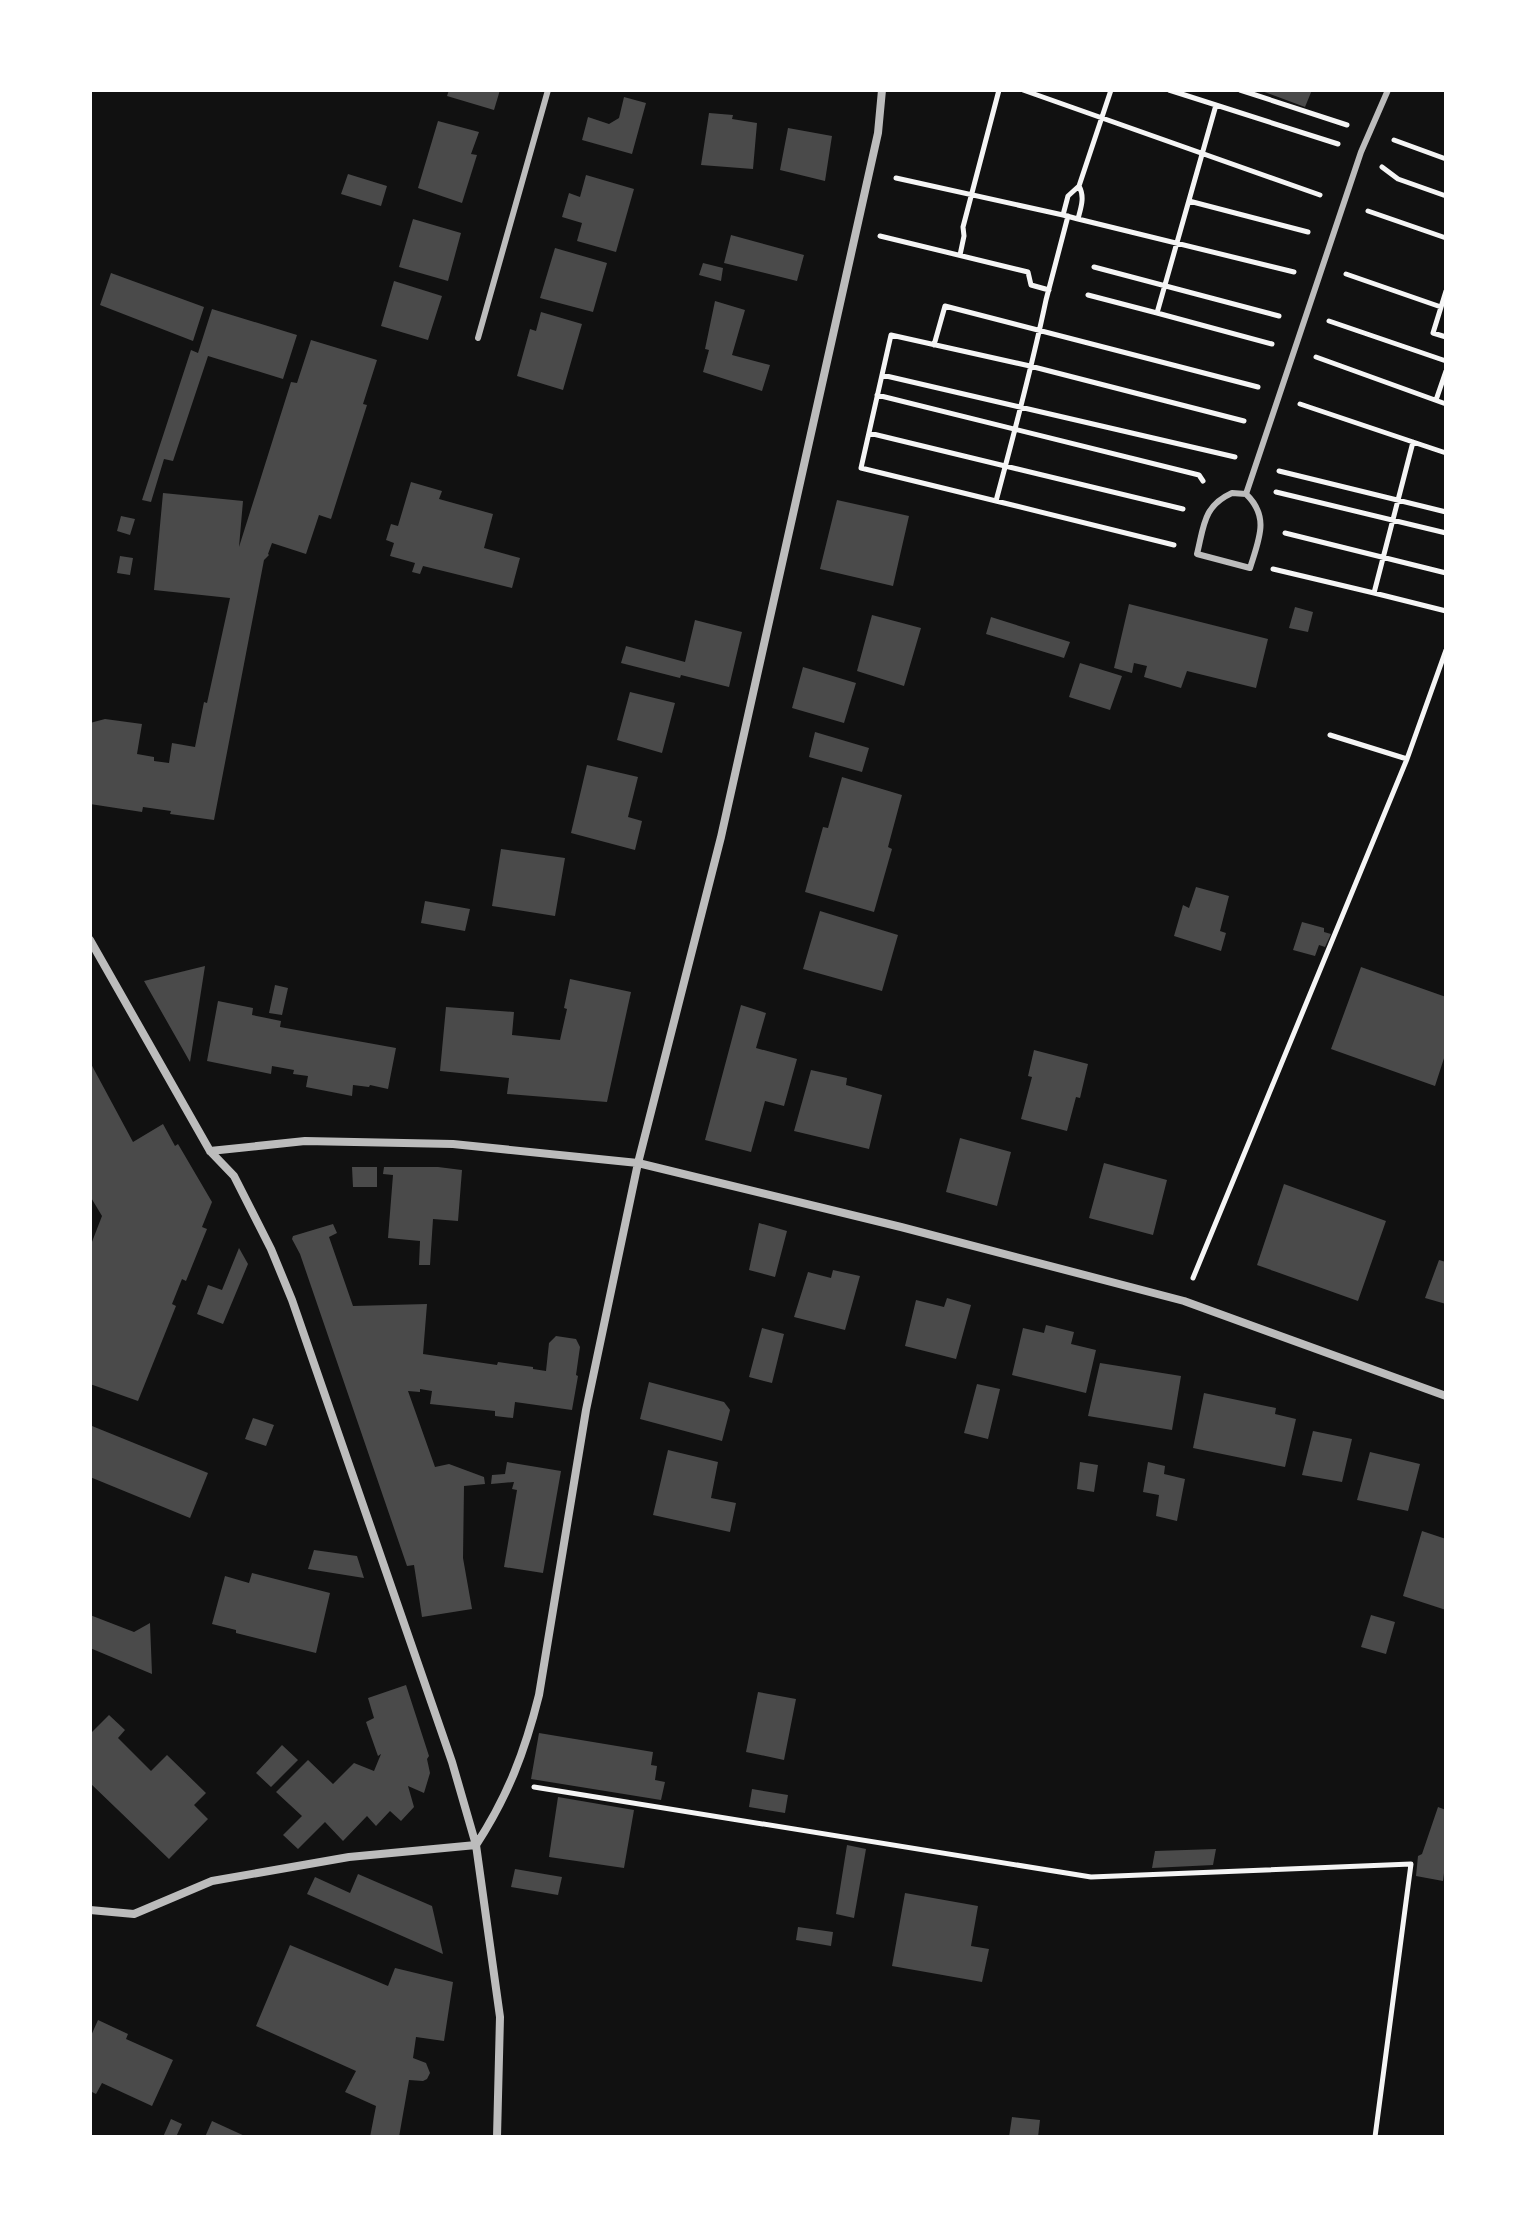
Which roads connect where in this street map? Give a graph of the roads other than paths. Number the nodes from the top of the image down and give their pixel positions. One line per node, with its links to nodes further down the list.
1 (548, 90): 4 (lane)
2 (879, 90): 8 (street)
3 (1388, 90): 5 (lane)
4 (478, 338)
5 (1246, 494): 5 (lane)
6 (90, 940): 7 (street)
7 (210, 1151): 8 (street); 10 (street)
8 (638, 1163): 9 (street); 10 (street)
9 (1446, 1396)
10 (476, 1845): 11 (street); 12 (street)
11 (90, 1910)
12 (497, 2137)

